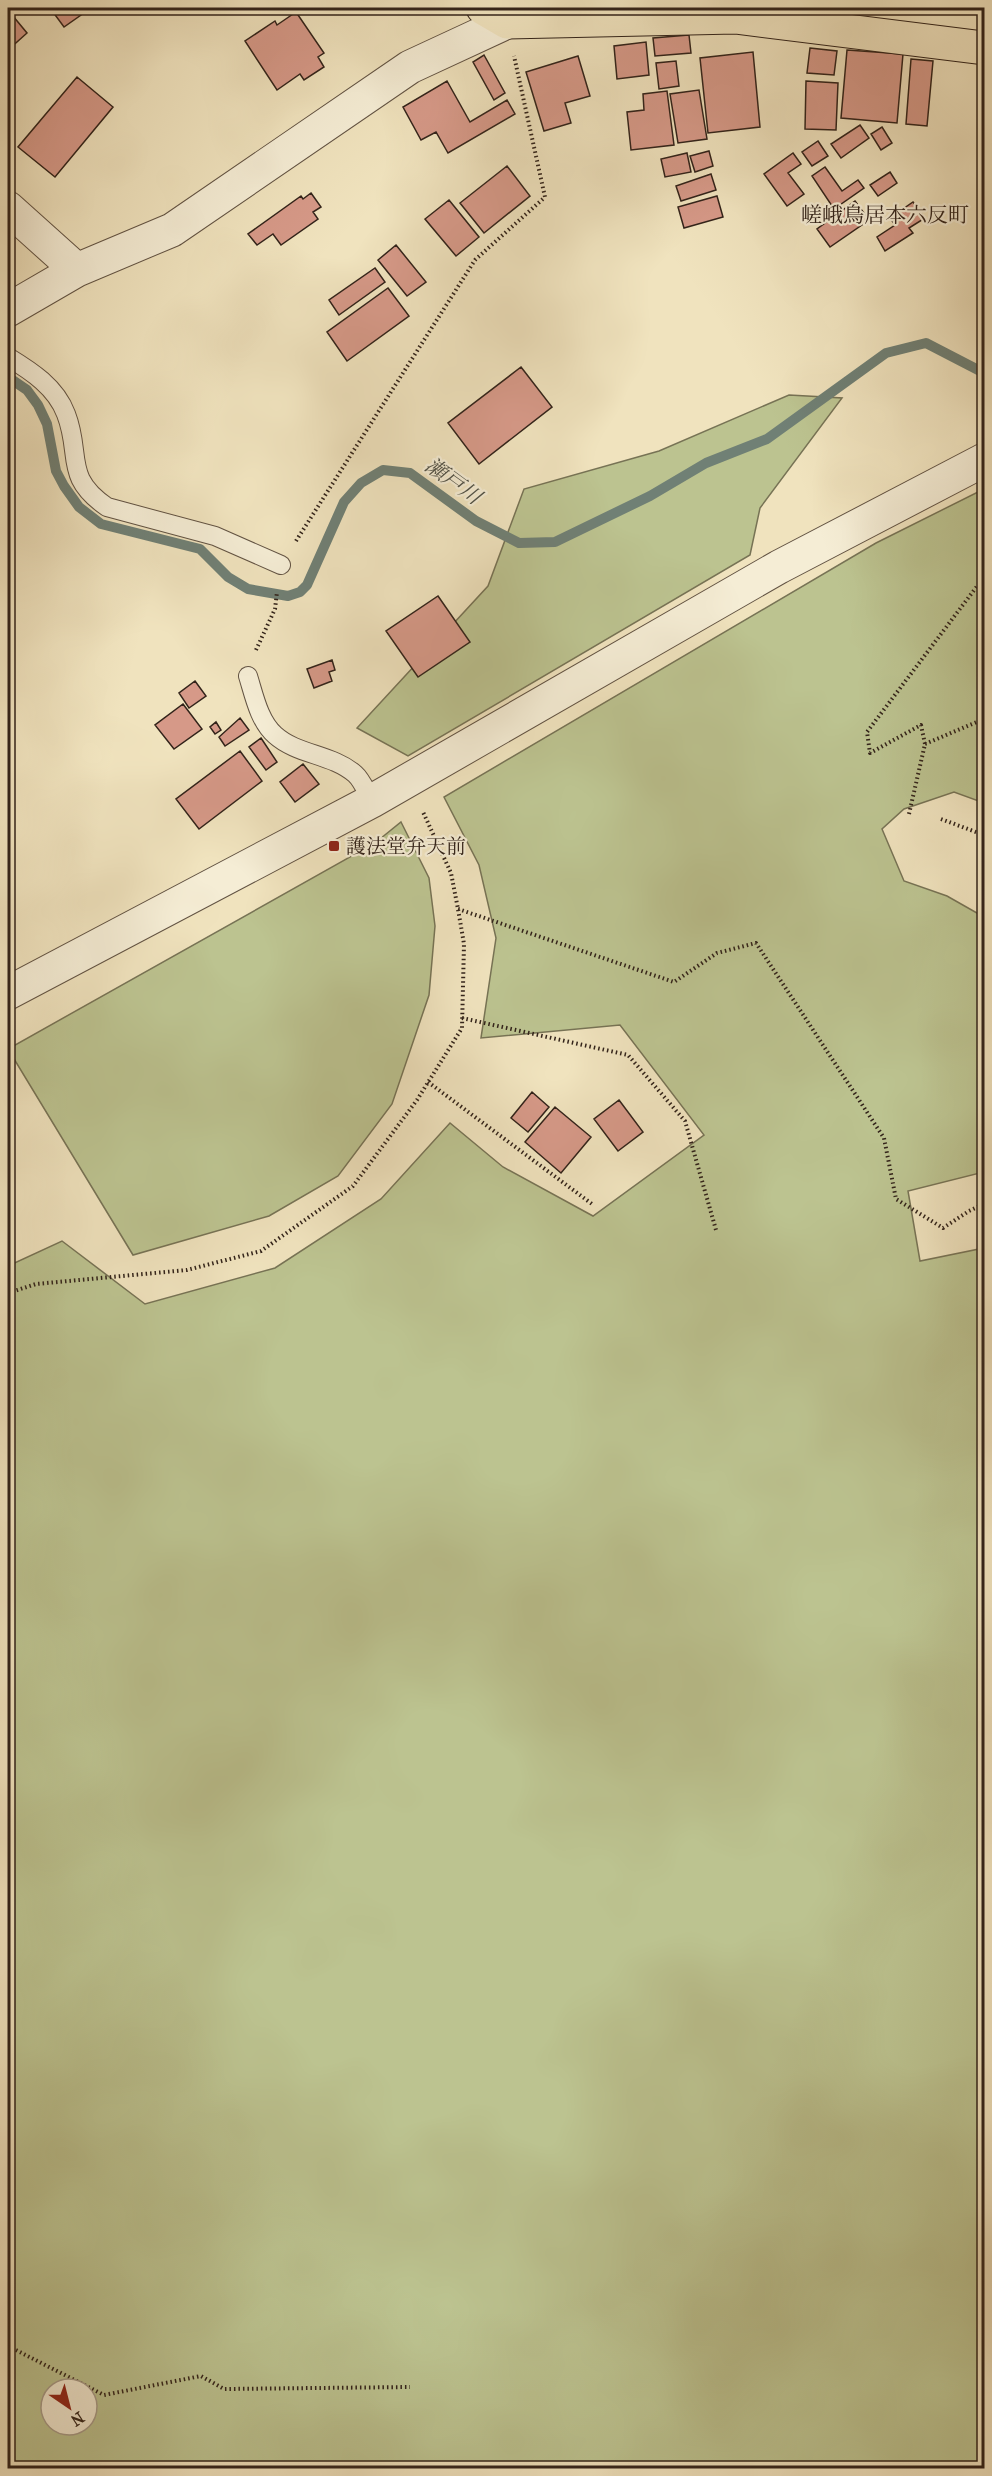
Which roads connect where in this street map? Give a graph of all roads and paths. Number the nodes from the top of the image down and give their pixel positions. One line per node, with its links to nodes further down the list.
1 (735, 12): 2 (main road); 3 (main road)
2 (495, 15): 5 (street); 9 (path)
3 (984, 48)
4 (8, 208): 5 (street)
5 (77, 270): 6 (street)
6 (8, 310)
7 (8, 357): 9 (lane)
8 (984, 460): 15 (street)
9 (281, 565)
10 (984, 577): 14 (path)
11 (275, 609): 12 (path)
12 (248, 676): 16 (lane)
13 (984, 719): 14 (path)
14 (925, 744): 17 (path)
15 (408, 782): 16 (street); 20 (path)
16 (372, 801): 21 (street)
17 (909, 814)
18 (941, 819): 19 (path)
19 (984, 835)
20 (458, 909): 22 (path); 25 (path)
21 (8, 993)
22 (462, 1018): 23 (path); 26 (path)
23 (428, 1082): 24 (path); 27 (path)
24 (592, 1204)
25 (984, 1204)
26 (716, 1230)
27 (8, 1293)
28 (8, 2346): 29 (path)
29 (410, 2387)

